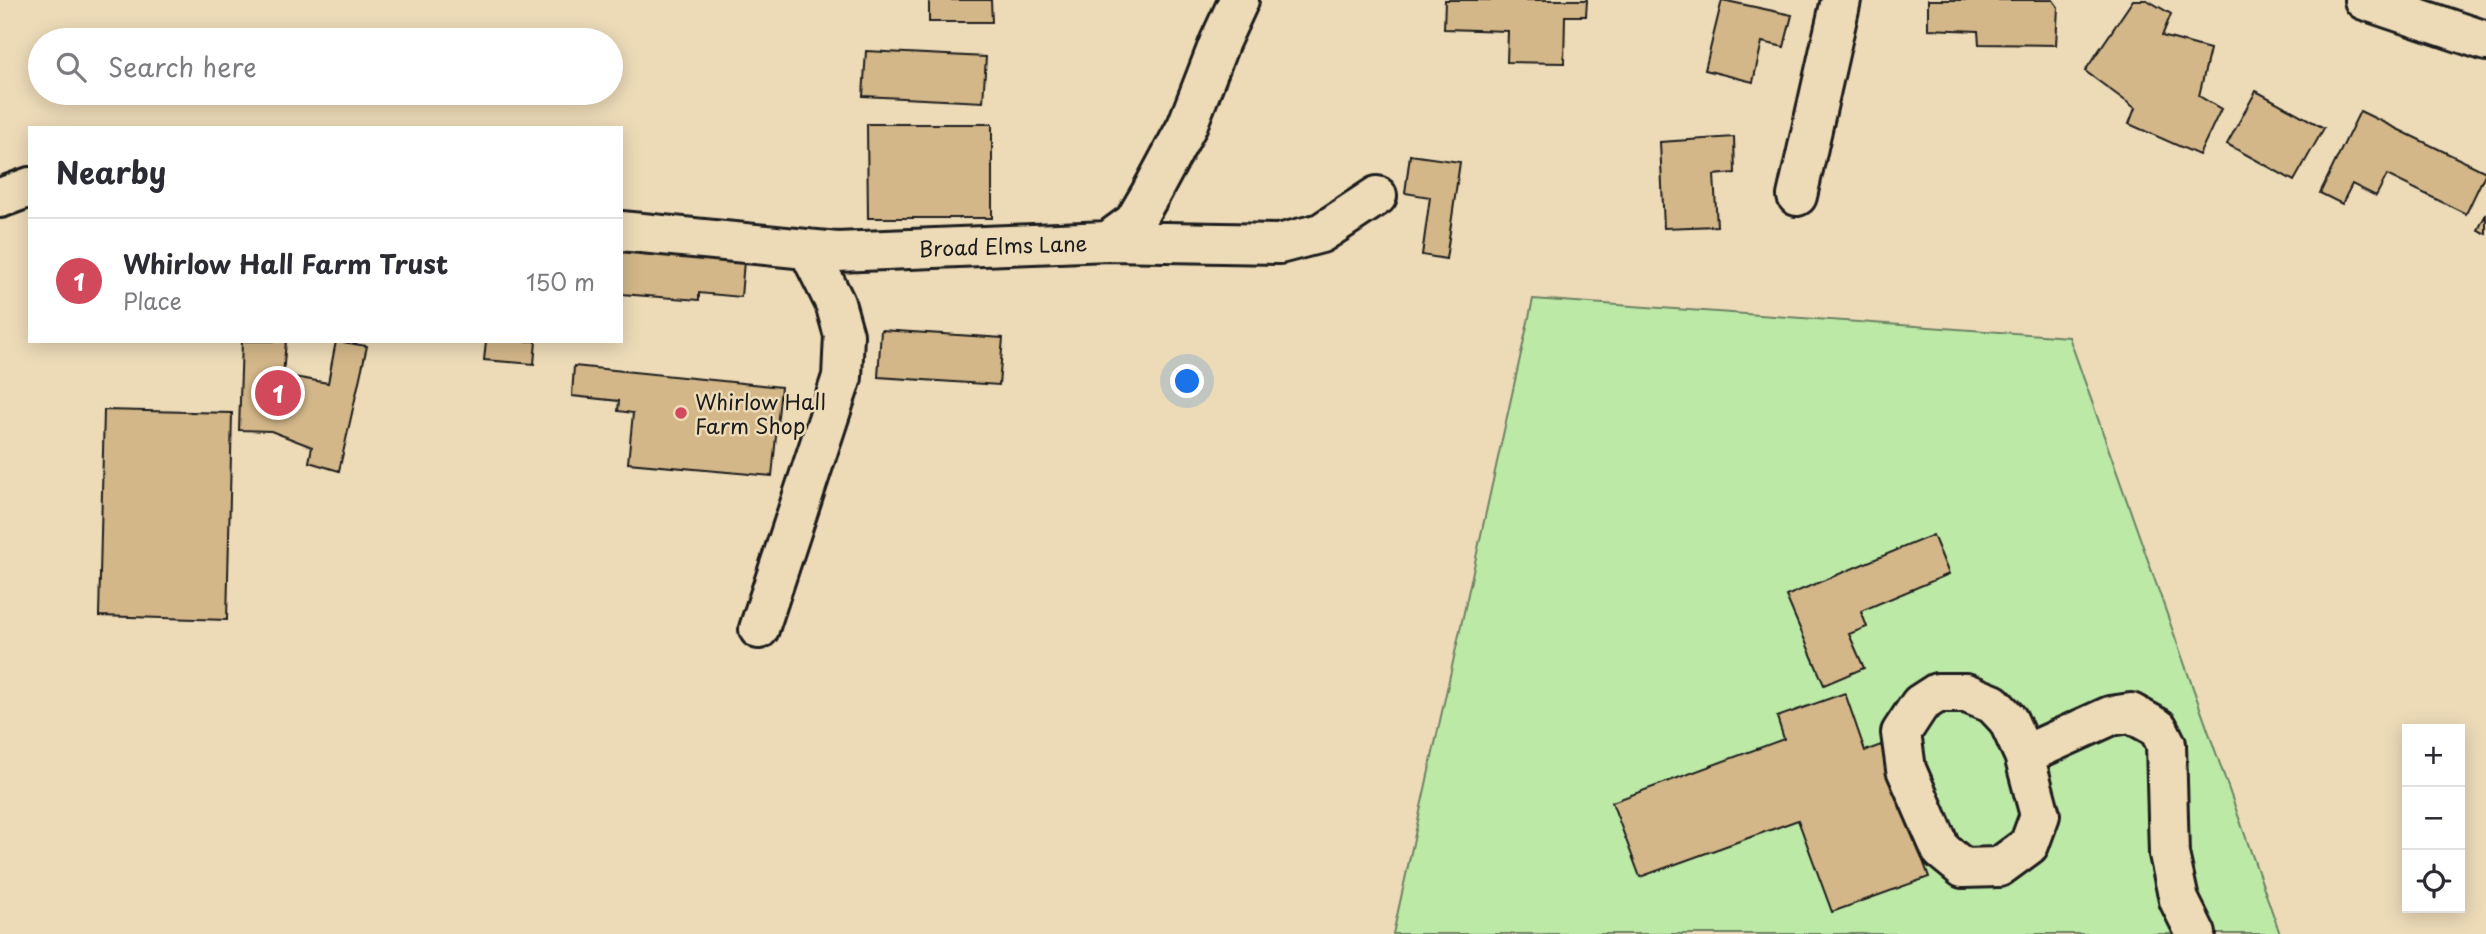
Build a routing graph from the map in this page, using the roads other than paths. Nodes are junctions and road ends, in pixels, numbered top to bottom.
1 (1238, 0) edge
2 (1840, 0) edge
3 (2364, 0) edge
4 (2486, 41) edge
5 (28, 188) edge
6 (1377, 196) dead end
7 (1797, 196) dead end
8 (0, 198) edge
9 (623, 231) edge
10 (1108, 241) junction
11 (808, 249) junction
12 (759, 629) dead end
13 (2024, 755) junction
14 (2196, 934) edge

1 - 10 street, Broad Elms Lane
2 - 7 street
3 - 4 street
5 - 8 street
6 - 10 street
9 - 11 street, Broad Elms Lane
10 - 11 street, Broad Elms Lane
11 - 12 street
13 - 13 street
13 - 14 street

